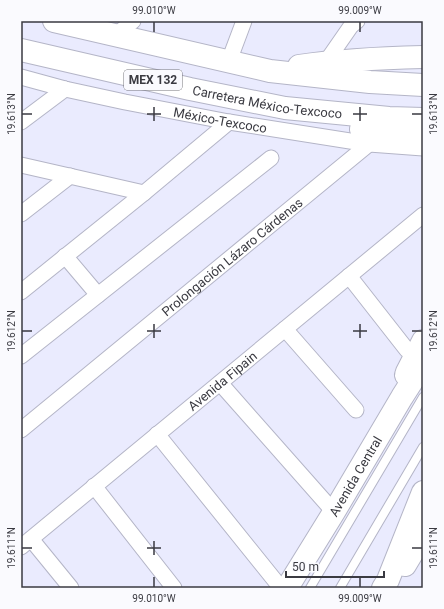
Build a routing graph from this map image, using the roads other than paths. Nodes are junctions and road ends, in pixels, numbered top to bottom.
1 (54, 21) edge
2 (133, 21) edge
3 (244, 21) edge
4 (357, 21) edge
5 (116, 35) junction
6 (21, 50) edge
7 (423, 57) edge
8 (229, 61) junction
9 (326, 62) junction
10 (270, 71) junction
11 (21, 77) edge
12 (423, 85) edge
13 (65, 89) junction
14 (285, 108) junction
15 (423, 119) edge
16 (21, 122) edge
17 (229, 122) junction
18 (423, 138) edge
19 (370, 144) junction
20 (423, 148) edge
21 (271, 158) dead end
22 (21, 165) edge
23 (70, 176) junction
24 (144, 193) junction
25 (21, 214) edge
26 (423, 215) edge
27 (64, 256) junction
28 (349, 276) junction
29 (21, 292) edge
30 (98, 295) junction
31 (285, 329) junction
32 (418, 352) edge
33 (21, 356) edge
34 (220, 383) junction
35 (412, 397) edge
36 (356, 410) dead end
37 (21, 430) edge
38 (157, 434) junction
39 (423, 447) edge
40 (94, 486) junction
41 (423, 492) edge
42 (334, 512) junction
43 (423, 535) edge
44 (26, 543) edge
45 (385, 584) edge
46 (71, 588) edge
47 (174, 588) edge
48 (281, 588) edge
49 (287, 588) edge
50 (310, 588) edge
51 (340, 588) edge

1 - 5 highway, MEX 132
2 - 5 street
3 - 8 street
4 - 9 street
5 - 8 highway, MEX 132
6 - 14 highway, Carretera México-Texcoco / MEX 132
7 - 9 highway
8 - 10 highway, MEX 132
9 - 10 highway
10 - 12 highway, MEX 132
11 - 13 street, México-Texcoco
13 - 16 street
13 - 17 street, México-Texcoco
14 - 15 highway, Carretera México-Texcoco / MEX 132
14 - 18 highway
17 - 19 street, México-Texcoco
17 - 24 street
19 - 20 street, México-Texcoco
19 - 37 street, Prolongación Lázaro Cárdenas
21 - 30 street
22 - 23 street
23 - 24 street
23 - 25 street
24 - 27 street
26 - 28 street, Avenida Fipain
27 - 29 street
27 - 30 street
28 - 31 street, Avenida Fipain
28 - 32 street
30 - 33 street
31 - 34 street, Avenida Fipain
31 - 36 street
32 - 35 highway, Avenida Central
34 - 38 street, Avenida Fipain
34 - 42 street
35 - 42 highway, Avenida Central
35 - 50 lane
38 - 40 street, Avenida Fipain
38 - 48 street
39 - 51 lane
40 - 44 street, Avenida Fipain
40 - 47 street
41 - 45 highway
42 - 49 highway, Avenida Central
43 - 45 highway
44 - 46 street

